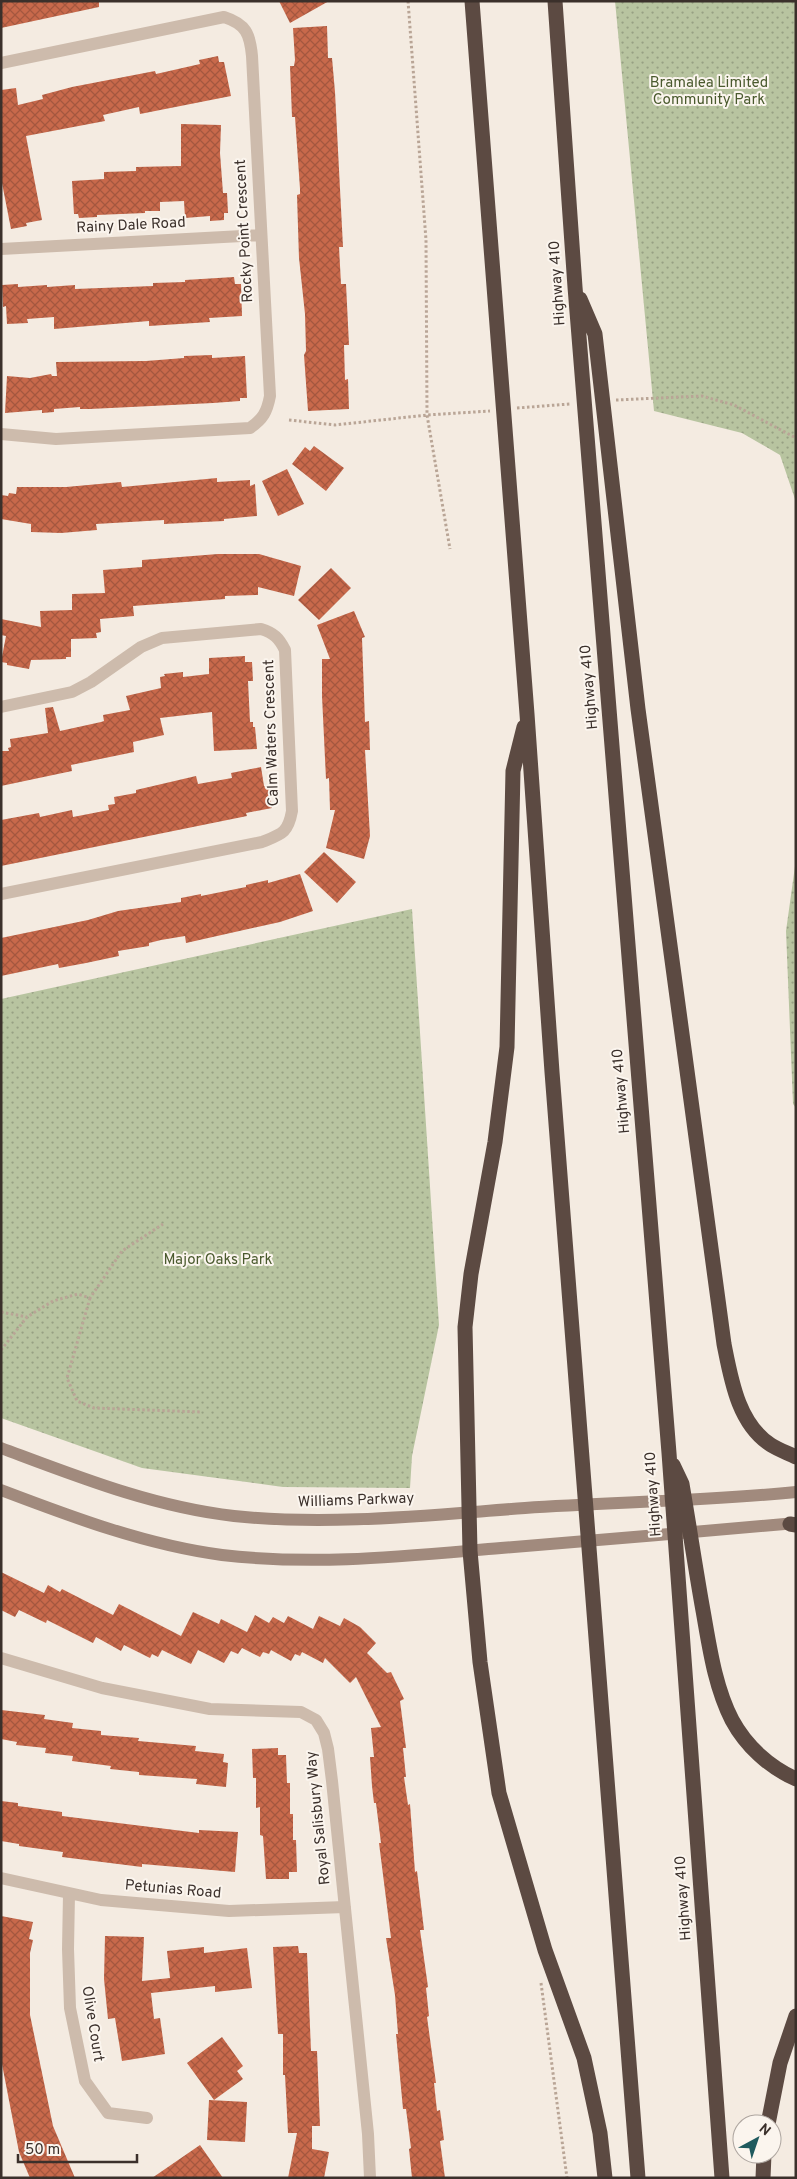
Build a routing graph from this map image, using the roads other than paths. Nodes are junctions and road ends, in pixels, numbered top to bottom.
1 (472, 1) edge
2 (555, 1) edge
3 (1, 63) edge
4 (262, 235) junction
5 (1, 249) edge
6 (575, 287) junction
7 (1, 434) edge
8 (1, 707) edge
9 (527, 714) junction
10 (1, 894) edge
11 (1, 1448) edge
12 (669, 1453) junction
13 (796, 1457) edge
14 (1, 1490) edge
15 (796, 1492) edge
16 (468, 1512) junction
17 (794, 1524) edge
18 (470, 1551) junction
19 (1, 1658) edge
20 (796, 1778) edge
21 (1, 1878) edge
22 (69, 1894) junction
23 (345, 1908) junction
24 (796, 2016) edge
25 (770, 2114) edge
26 (147, 2118) dead end
27 (764, 2164) edge
28 (370, 2178) edge
29 (605, 2178) edge
30 (638, 2178) edge
31 (722, 2178) edge
32 (763, 2178) edge

1 - 9 highway
2 - 6 highway, Highway 410
3 - 4 street, Rocky Point Crescent
4 - 5 street, Rainy Dale Road
4 - 7 street, Rocky Point Crescent
6 - 12 highway, Highway 410
6 - 13 highway
8 - 10 street, Calm Waters Crescent
9 - 16 highway
9 - 30 highway
11 - 16 main road, Williams Parkway
12 - 20 highway
12 - 31 highway, Highway 410
14 - 18 main road
15 - 16 main road, Williams Parkway
16 - 18 highway
17 - 18 main road
18 - 29 highway
19 - 23 street, Royal Salisbury Way
21 - 22 street, Petunias Road
22 - 23 street, Petunias Road
22 - 26 street, Olive Court
23 - 28 street, Royal Salisbury Way
24 - 25 highway
27 - 32 highway

